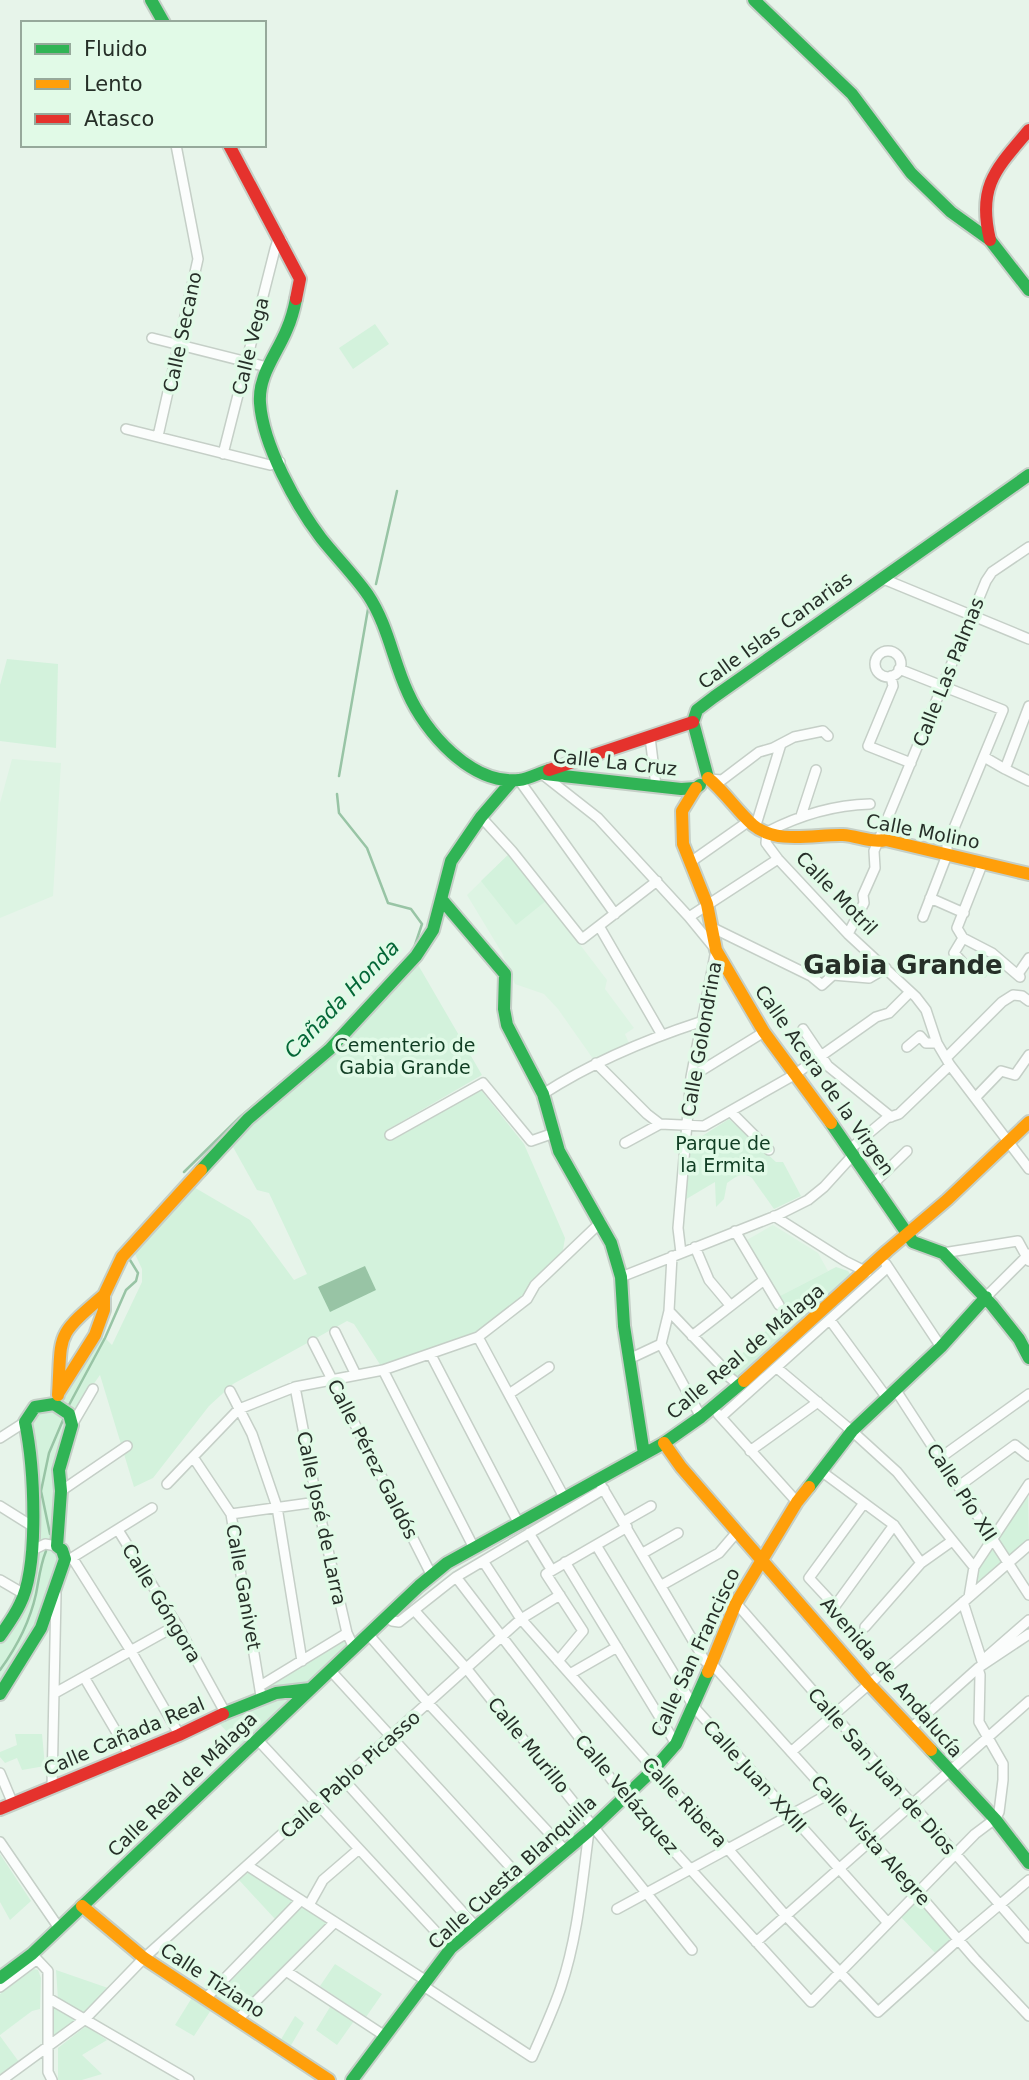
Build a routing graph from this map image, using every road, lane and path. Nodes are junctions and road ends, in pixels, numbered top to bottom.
1 (151, 0) edge
2 (754, 0) edge
3 (163, 21) edge
4 (1029, 130) edge
5 (176, 147) edge
6 (230, 147) edge
7 (990, 240) junction
8 (282, 242) junction
9 (1029, 290) edge
10 (152, 338) dead end
11 (179, 345) junction
12 (247, 362) junction
13 (267, 367) junction
14 (125, 429) dead end
15 (158, 436) junction
16 (223, 454) junction
17 (280, 462) junction
18 (1029, 475) edge
19 (1029, 547) edge
20 (881, 578) junction
21 (971, 616) junction
22 (1029, 639) edge
23 (900, 669) junction
24 (891, 676) junction
25 (944, 685) junction
26 (1029, 706) edge
27 (693, 722) junction
28 (828, 736) dead end
29 (650, 737) junction
30 (781, 744) junction
31 (984, 757) junction
32 (911, 763) junction
33 (1005, 769) junction
34 (816, 770) dead end
35 (541, 774) junction
36 (708, 778) junction
37 (516, 780) junction
38 (1029, 781) edge
39 (656, 786) junction
40 (696, 788) junction
41 (870, 804) dead end
42 (801, 816) junction
43 (481, 817) junction
44 (757, 827) junction
45 (879, 842) junction
46 (947, 855) junction
47 (778, 859) junction
48 (692, 861) junction
49 (983, 862) junction
50 (1029, 874) edge
51 (657, 881) junction
52 (930, 898) junction
53 (442, 900) junction
54 (707, 904) junction
55 (614, 914) junction
56 (964, 914) junction
57 (690, 917) junction
58 (923, 917) dead end
59 (599, 926) junction
60 (713, 928) junction
61 (848, 934) junction
62 (963, 938) junction
63 (716, 950) junction
64 (1029, 958) edge
65 (963, 963) dead end
66 (886, 968) junction
67 (910, 992) junction
68 (1029, 1001) edge
69 (700, 1022) junction
70 (803, 1029) dead end
71 (764, 1032) junction
72 (662, 1035) junction
73 (937, 1043) junction
74 (907, 1047) dead end
75 (1029, 1055) edge
76 (820, 1056) junction
77 (949, 1061) junction
78 (596, 1063) junction
79 (794, 1075) junction
80 (691, 1077) junction
81 (543, 1094) junction
82 (975, 1098) junction
83 (732, 1112) junction
84 (891, 1117) junction
85 (1029, 1122) edge
86 (660, 1124) junction
87 (686, 1126) junction
88 (554, 1133) junction
89 (390, 1135) dead end
90 (1009, 1142) junction
91 (625, 1143) dead end
92 (769, 1150) dead end
93 (907, 1151) dead end
94 (852, 1152) junction
95 (1029, 1169) edge
96 (873, 1184) junction
97 (774, 1216) junction
98 (601, 1222) junction
99 (735, 1231) junction
100 (907, 1234) junction
101 (695, 1247) junction
102 (943, 1252) junction
103 (676, 1254) junction
104 (1028, 1257) edge
105 (885, 1262) junction
106 (867, 1272) junction
107 (621, 1277) junction
108 (764, 1280) junction
109 (104, 1295) junction
110 (985, 1297) junction
111 (730, 1305) junction
112 (779, 1305) dead end
113 (669, 1311) junction
114 (830, 1320) junction
115 (335, 1332) dead end
116 (692, 1336) junction
117 (478, 1337) junction
118 (313, 1342) dead end
119 (661, 1344) junction
120 (940, 1347) junction
121 (431, 1355) junction
122 (1029, 1358) edge
123 (629, 1359) junction
124 (550, 1367) dead end
125 (777, 1368) junction
126 (383, 1370) junction
127 (356, 1375) junction
128 (333, 1380) junction
129 (739, 1385) junction
130 (295, 1387) junction
131 (93, 1389) dead end
132 (230, 1391) dead end
133 (891, 1393) junction
134 (509, 1394) junction
135 (1029, 1394) edge
136 (57, 1398) junction
137 (818, 1402) junction
138 (239, 1409) junction
139 (717, 1412) junction
140 (701, 1417) junction
141 (25, 1422) junction
142 (72, 1424) junction
143 (852, 1431) junction
144 (0, 1438) edge
145 (664, 1443) junction
146 (127, 1446) dead end
147 (750, 1451) junction
148 (644, 1454) junction
149 (1029, 1456) edge
150 (193, 1457) junction
151 (940, 1458) junction
152 (821, 1471) junction
153 (167, 1484) dead end
154 (601, 1485) junction
155 (959, 1486) junction
156 (1029, 1487) edge
157 (61, 1491) junction
158 (565, 1499) junction
159 (317, 1502) junction
160 (797, 1502) junction
161 (864, 1503) junction
162 (0, 1506) edge
163 (651, 1506) dead end
164 (277, 1507) junction
165 (152, 1508) dead end
166 (231, 1514) junction
167 (519, 1524) junction
168 (625, 1525) junction
169 (894, 1525) junction
170 (32, 1526) junction
171 (118, 1530) junction
172 (737, 1532) junction
173 (529, 1533) junction
174 (678, 1533) dead end
175 (993, 1539) junction
176 (952, 1541) junction
177 (596, 1545) junction
178 (1029, 1545) edge
179 (57, 1546) junction
180 (474, 1548) junction
181 (31, 1550) junction
182 (643, 1553) junction
183 (762, 1558) junction
184 (69, 1559) junction
185 (483, 1560) junction
186 (565, 1562) junction
187 (921, 1563) junction
188 (1008, 1563) junction
189 (974, 1567) junction
190 (551, 1569) junction
191 (432, 1576) junction
192 (456, 1577) junction
193 (0, 1580) edge
194 (662, 1585) junction
195 (56, 1586) junction
196 (24, 1594) junction
197 (560, 1595) junction
198 (1029, 1595) edge
199 (966, 1600) junction
200 (736, 1603) junction
201 (414, 1609) junction
202 (388, 1615) junction
203 (521, 1619) junction
204 (1029, 1620) edge
205 (177, 1625) junction
206 (865, 1627) dead end
207 (347, 1633) junction
208 (368, 1634) junction
209 (1029, 1634) edge
210 (0, 1636) edge
211 (502, 1637) junction
212 (617, 1647) junction
213 (354, 1648) junction
214 (131, 1651) junction
215 (302, 1661) junction
216 (558, 1661) junction
217 (712, 1664) junction
218 (981, 1664) junction
219 (467, 1668) junction
220 (330, 1670) junction
221 (570, 1674) junction
222 (84, 1677) junction
223 (869, 1684) junction
224 (310, 1689) junction
225 (261, 1691) junction
226 (55, 1693) junction
227 (0, 1694) edge
228 (1029, 1700) edge
229 (428, 1703) junction
230 (694, 1707) junction
231 (226, 1714) junction
232 (833, 1716) junction
233 (911, 1728) junction
234 (179, 1734) junction
235 (391, 1736) junction
236 (987, 1737) junction
237 (257, 1739) junction
238 (676, 1744) junction
239 (791, 1752) junction
240 (130, 1755) junction
241 (654, 1769) junction
242 (949, 1771) junction
243 (0, 1773) edge
244 (343, 1779) junction
245 (52, 1788) junction
246 (829, 1794) junction
247 (625, 1797) junction
248 (317, 1803) junction
249 (13, 1804) junction
250 (910, 1804) junction
251 (0, 1809) edge
252 (790, 1815) junction
253 (995, 1819) junction
254 (591, 1828) junction
255 (870, 1839) junction
256 (0, 1842) edge
257 (359, 1849) junction
258 (728, 1849) junction
259 (565, 1850) junction
260 (955, 1855) junction
261 (1029, 1863) edge
262 (248, 1866) junction
263 (838, 1868) junction
264 (691, 1869) junction
265 (1029, 1880) edge
266 (526, 1884) junction
267 (918, 1892) junction
268 (647, 1893) junction
269 (305, 1902) junction
270 (1000, 1905) junction
271 (82, 1906) junction
272 (617, 1909) dead end
273 (785, 1915) junction
274 (335, 1922) junction
275 (888, 1923) junction
276 (476, 1927) junction
277 (59, 1928) junction
278 (1029, 1938) edge
279 (959, 1939) junction
280 (756, 1942) junction
281 (451, 1948) junction
282 (692, 1950) dead end
283 (34, 1957) junction
284 (144, 1958) junction
285 (286, 1971) junction
286 (839, 1973) junction
287 (0, 1978) edge
288 (424, 1983) junction
289 (0, 1987) edge
290 (48, 1998) junction
291 (206, 1998) junction
292 (1029, 2016) edge
293 (239, 2018) junction
294 (84, 2020) junction
295 (385, 2036) junction
296 (48, 2047) junction
297 (49, 2077) edge
298 (2, 2080) edge
299 (186, 2080) edge
300 (329, 2080) edge
301 (352, 2080) edge

1 - 3 street
2 - 7 street
4 - 7 street
5 - 11 street, Calle Secano
6 - 8 street
7 - 9 street
8 - 12 street, Calle Vega
8 - 13 street
10 - 11 street
11 - 12 street
11 - 15 street, Calle Secano
12 - 13 street
12 - 16 street, Calle Vega
13 - 17 street
14 - 15 street
15 - 16 street
16 - 17 street
17 - 37 street
18 - 20 street, Calle Islas Canarias
19 - 21 street, Calle Las Palmas
20 - 21 street
20 - 27 street, Calle Islas Canarias
21 - 22 street
21 - 25 street, Calle Las Palmas
23 - 24 street
23 - 24 street
23 - 25 street
24 - 32 street
25 - 31 street
25 - 32 street, Calle Las Palmas
26 - 33 street
27 - 29 street
27 - 36 street, Calle La Cruz
28 - 30 street
29 - 35 street
29 - 39 street
30 - 36 street
30 - 44 street
31 - 33 street
31 - 46 street
32 - 45 street, Calle Las Palmas
33 - 38 street
34 - 42 street
35 - 37 street
35 - 39 street, Calle La Cruz
35 - 51 street
36 - 40 street, Calle La Cruz
36 - 44 street, Calle Motril
37 - 43 street
37 - 55 street
39 - 40 street, Calle La Cruz
40 - 48 street, Calle Acera de la Virgen
41 - 42 street
42 - 44 street
43 - 53 street
43 - 59 street
44 - 45 street, Calle Molino
44 - 47 street, Calle Motril
44 - 48 street
45 - 46 street, Calle Molino
45 - 61 street, Calle Las Palmas
46 - 49 street, Calle Molino
46 - 52 street
47 - 54 street
47 - 61 street, Calle Motril
48 - 54 street, Calle Acera de la Virgen
49 - 50 street, Calle Molino
49 - 56 street
51 - 55 street
51 - 57 street
52 - 56 street
52 - 58 street
53 - 81 street
53 - 109 street
54 - 57 street
54 - 60 street, Calle Acera de la Virgen
55 - 59 street
56 - 62 street
57 - 63 street
59 - 72 street
60 - 63 street, Calle Acera de la Virgen
60 - 66 street
61 - 66 street, Calle Motril
62 - 64 street
62 - 65 street
63 - 69 street, Calle Golondrina
63 - 71 street, Calle Acera de la Virgen
66 - 67 street, Calle Motril
67 - 73 street, Calle Motril
67 - 76 street
68 - 77 street
69 - 72 street
69 - 80 street, Calle Golondrina
70 - 76 street
71 - 79 street, Calle Acera de la Virgen
71 - 80 street
72 - 78 street
73 - 74 street
73 - 77 street, Calle Motril
75 - 82 street
76 - 79 street
76 - 84 street
77 - 82 street, Calle Motril
77 - 84 street
78 - 81 street
78 - 86 street
79 - 83 street
79 - 94 street, Calle Acera de la Virgen
80 - 87 street, Calle Golondrina
81 - 88 street
82 - 90 street, Calle Motril
83 - 87 street
83 - 92 street
84 - 94 street
85 - 90 street, Calle Real de Málaga
86 - 87 street
86 - 91 street
87 - 103 street, Calle Golondrina
88 - 89 street
88 - 98 street
90 - 95 street, Calle Motril
90 - 100 street, Calle Real de Málaga
93 - 96 street
94 - 96 street, Calle Acera de la Virgen
94 - 97 street
96 - 100 street, Calle Acera de la Virgen
97 - 99 street
97 - 106 street
98 - 107 street
98 - 117 street
99 - 101 street
99 - 108 street
100 - 102 street
100 - 105 street, Calle Real de Málaga
101 - 103 street
101 - 111 street
102 - 104 street
102 - 110 street
103 - 107 street
103 - 113 street, Calle Golondrina
104 - 110 street
105 - 106 street, Calle Real de Málaga
105 - 114 street, Calle Real de Málaga
105 - 120 street
106 - 129 street, Calle Real de Málaga
107 - 123 street
108 - 111 street
108 - 112 street
109 - 136 street
109 - 136 street
110 - 120 street, Calle San Francisco
110 - 122 street
111 - 116 street
113 - 116 street
113 - 119 street, Calle Golondrina
114 - 125 street, Calle Real de Málaga
114 - 133 street, Calle Pío XII
115 - 127 street
116 - 129 street
117 - 121 street
117 - 134 street
118 - 128 street, Calle Pérez Galdós
119 - 123 street
119 - 140 street
120 - 133 street, Calle San Francisco
121 - 126 street
121 - 167 street
123 - 148 street
124 - 134 street
125 - 137 street
125 - 139 street, Calle Real de Málaga
126 - 127 street
126 - 180 street
127 - 128 street
128 - 130 street
128 - 191 street, Calle Pérez Galdós
129 - 139 street, Calle Real de Málaga
130 - 138 street
130 - 159 street, Calle José de Larra
131 - 142 street
132 - 138 street
133 - 143 street, Calle San Francisco
133 - 151 street, Calle Pío XII
134 - 158 street
135 - 151 street
136 - 141 street
136 - 142 street
137 - 143 street
137 - 147 street
138 - 150 street
138 - 164 street
139 - 140 street, Calle Real de Málaga
139 - 147 street
140 - 145 street, Calle Real de Málaga
141 - 144 street
141 - 170 street
142 - 157 street
143 - 152 street, Calle San Francisco
143 - 176 street
145 - 148 street, Calle Real de Málaga
145 - 172 street, Avenida de Andalucía
146 - 157 street
147 - 160 street
148 - 154 street, Calle Real de Málaga
149 - 155 street
150 - 153 street
150 - 166 street, Calle Ganivet
151 - 155 street, Calle Pío XII
152 - 160 street, Calle San Francisco
152 - 161 street
154 - 158 street, Calle Real de Málaga
154 - 168 street, Calle Vista Alegre
154 - 173 street, Calle Real de Málaga
155 - 175 street, Calle Pío XII
156 - 175 street
157 - 179 street
158 - 167 street, Calle Real de Málaga
159 - 164 street
159 - 207 street, Calle José de Larra
160 - 183 street, Calle San Francisco
161 - 169 street
161 - 169 street
162 - 170 street
163 - 168 street
164 - 166 street
164 - 215 street
165 - 171 street
166 - 225 street, Calle Ganivet
167 - 180 street, Calle Real de Málaga
168 - 177 street
168 - 182 street, Calle Vista Alegre
169 - 187 street
170 - 181 street
171 - 184 street
171 - 205 street, Calle Góngora
172 - 183 street, Avenida de Andalucía
172 - 194 street
173 - 185 street, Calle Real de Málaga
173 - 190 street
174 - 182 street
175 - 188 street, Calle Pío XII
175 - 189 street
176 - 187 street
176 - 189 street
177 - 186 street
177 - 230 street, Calle Juan XXIII
178 - 188 street
179 - 181 street
179 - 184 street
180 - 191 street, Calle Real de Málaga
181 - 196 street
182 - 194 street, Calle Vista Alegre
183 - 200 street, Calle San Francisco
183 - 223 street, Avenida de Andalucía
184 - 195 street
184 - 214 street
185 - 192 street, Calle Real de Málaga
185 - 203 street, Calle Ribera
186 - 190 street
186 - 212 street
187 - 206 street
188 - 198 street, Calle Pío XII
188 - 199 street
189 - 199 street
190 - 197 street
191 - 202 street, Calle Real de Málaga
192 - 201 street, Calle Real de Málaga
192 - 211 street, Calle Velázquez
193 - 196 street
194 - 217 street, Calle Vista Alegre
195 - 226 street
195 - 227 street
196 - 210 street
197 - 203 street, Calle Pablo Picasso
197 - 216 street
199 - 218 street
199 - 223 street
200 - 217 street, Calle San Francisco
200 - 232 street, Calle San Juan de Dios
201 - 202 street, Calle Real de Málaga
201 - 219 street, Calle Murillo
202 - 208 street, Calle Real de Málaga
203 - 211 street, Calle Pablo Picasso
203 - 216 street, Calle Ribera
204 - 218 street
205 - 214 street
205 - 231 street, Calle Góngora
207 - 213 street, Calle José de Larra
207 - 215 street, Calle Cañada Real
208 - 213 street, Calle Real de Málaga
208 - 229 street
209 - 218 street
211 - 219 street, Calle Pablo Picasso
211 - 247 street, Calle Velázquez
212 - 221 street
212 - 238 street
213 - 220 street, Calle Real de Málaga
214 - 222 street
214 - 234 street
215 - 225 street, Calle Cañada Real
216 - 221 street, Calle Ribera
217 - 230 street, Calle San Francisco
217 - 239 street, Calle Vista Alegre
218 - 233 street
218 - 236 street
219 - 229 street, Calle Pablo Picasso
219 - 254 street, Calle Murillo
220 - 224 street, Calle Real de Málaga
220 - 235 street
221 - 241 street, Calle Ribera
222 - 226 street
222 - 240 street
223 - 232 street
223 - 233 street, Avenida de Andalucía
224 - 225 street, Calle Cañada Real
224 - 237 street, Calle Real de Málaga
225 - 231 street, Calle Cañada Real
226 - 245 street
228 - 236 street
229 - 235 street, Calle Pablo Picasso
229 - 259 street
230 - 238 street, Calle San Francisco
230 - 252 street, Calle Juan XXIII
231 - 234 street, Calle Cañada Real
232 - 239 street
232 - 250 street, Calle San Juan de Dios
233 - 242 street, Avenida de Andalucía
234 - 240 street, Calle Cañada Real
235 - 244 street, Calle Pablo Picasso
235 - 266 street
236 - 242 street
236 - 253 street
237 - 248 street
237 - 271 street, Calle Real de Málaga
238 - 241 street, Calle San Francisco
239 - 246 street, Calle Vista Alegre
240 - 245 street, Calle Cañada Real
241 - 247 street, Calle San Francisco
241 - 258 street, Calle Ribera
242 - 250 street
242 - 253 street, Avenida de Andalucía
243 - 249 street
244 - 248 street, Calle Pablo Picasso
244 - 276 street
245 - 249 street, Calle Cañada Real
246 - 252 street
246 - 255 street, Calle Vista Alegre
247 - 254 street, Calle Cuesta Blanquilla
247 - 264 street, Calle Velázquez
248 - 257 street
248 - 262 street, Calle Pablo Picasso
249 - 251 street, Calle Cañada Real
250 - 255 street
250 - 260 street, Calle San Juan de Dios
252 - 258 street
252 - 263 street, Calle Juan XXIII
253 - 260 street
253 - 261 street, Avenida de Andalucía
254 - 259 street, Calle Cuesta Blanquilla
254 - 268 street, Calle Murillo
254 - 288 street
255 - 263 street
255 - 267 street, Calle Vista Alegre
256 - 277 street
257 - 269 street
257 - 281 street
258 - 264 street
258 - 273 street, Calle Ribera
259 - 266 street, Calle Cuesta Blanquilla
260 - 267 street
260 - 270 street, Calle San Juan de Dios
262 - 269 street
262 - 284 street, Calle Pablo Picasso
263 - 273 street
263 - 275 street, Calle Juan XXIII
264 - 268 street
264 - 280 street, Calle Velázquez
265 - 270 street
266 - 276 street, Calle Cuesta Blanquilla
267 - 275 street
267 - 279 street, Calle Vista Alegre
268 - 272 street
268 - 282 street, Calle Murillo
269 - 274 street
269 - 291 street
270 - 278 street, Calle San Juan de Dios
270 - 279 street
271 - 277 street, Calle Real de Málaga
271 - 284 street, Calle Tiziano
273 - 280 street
273 - 286 street, Calle Ribera
274 - 285 street
274 - 288 street
275 - 286 street
276 - 281 street, Calle Cuesta Blanquilla
277 - 283 street, Calle Real de Málaga
279 - 286 street, Calle Ribera
279 - 292 street, Calle Vista Alegre
280 - 286 street, Calle Velázquez
281 - 288 street, Calle Cuesta Blanquilla
283 - 287 street, Calle Real de Málaga
283 - 289 street, Calle Real de Málaga
283 - 290 street
284 - 291 street, Calle Tiziano
284 - 294 street, Calle Pablo Picasso
285 - 293 street
285 - 295 street
288 - 295 street, Calle Cuesta Blanquilla
290 - 294 street
290 - 296 street
291 - 293 street, Calle Tiziano
293 - 300 street, Calle Tiziano
294 - 296 street, Calle Pablo Picasso
294 - 299 street
295 - 301 street, Calle Cuesta Blanquilla
296 - 297 street
296 - 298 street, Calle Pablo Picasso

